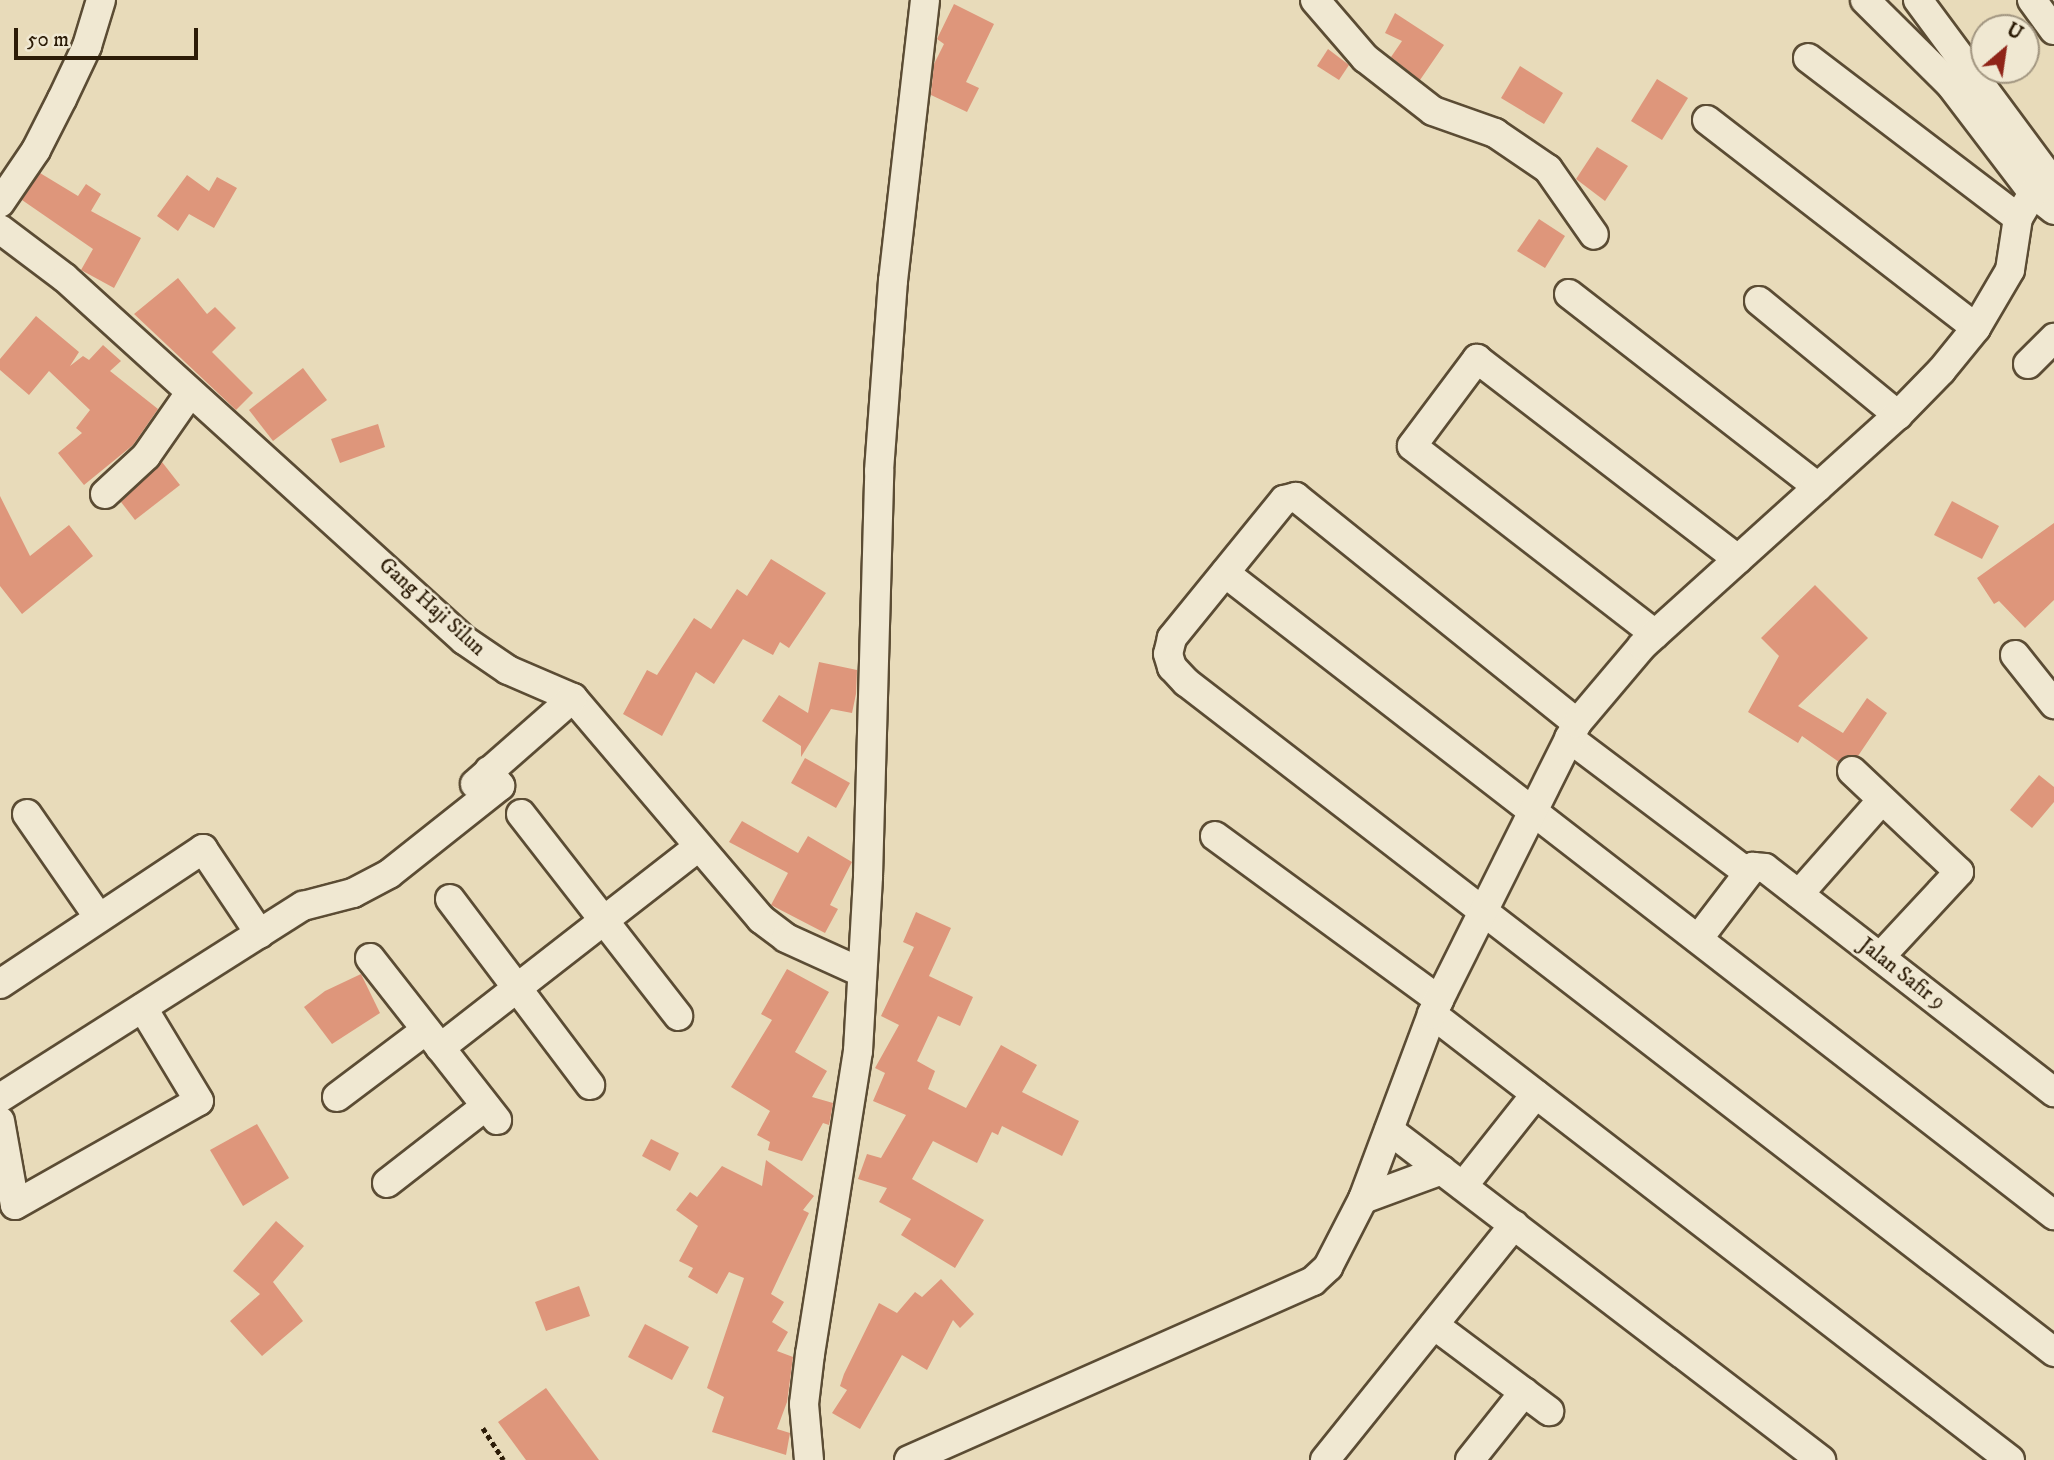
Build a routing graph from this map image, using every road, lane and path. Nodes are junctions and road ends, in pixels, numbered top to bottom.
1 (101, 0) edge
2 (925, 0) edge
3 (1315, 0) edge
4 (1865, 0) edge
5 (1918, 0) edge
6 (2032, 0) edge
7 (2054, 30) edge
8 (1808, 58) dead end
9 (1707, 120) dead end
10 (2048, 190) edge
11 (0, 203) edge
12 (2018, 218) junction
13 (0, 229) edge
14 (1594, 235) dead end
15 (1569, 294) dead end
16 (1759, 302) dead end
17 (1976, 328) junction
18 (2054, 338) edge
19 (2028, 364) dead end
20 (190, 393) junction
21 (1898, 415) junction
22 (1818, 487) junction
23 (104, 494) dead end
24 (1738, 559) junction
25 (1225, 573) junction
26 (1655, 634) junction
27 (2015, 655) dead end
28 (573, 698) junction
29 (2054, 704) edge
30 (1573, 730) junction
31 (1852, 771) dead end
32 (1882, 800) junction
33 (1533, 812) junction
34 (27, 814) dead end
35 (521, 814) dead end
36 (1215, 836) dead end
37 (698, 847) junction
38 (1748, 873) junction
39 (1799, 894) junction
40 (450, 899) dead end
41 (1483, 912) junction
42 (99, 918) junction
43 (603, 921) junction
44 (260, 934) junction
45 (1698, 939) junction
46 (1880, 957) junction
47 (370, 958) dead end
48 (861, 972) junction
49 (3, 974) edge
50 (518, 988) junction
51 (1435, 1007) junction
52 (143, 1008) junction
53 (678, 1016) dead end
54 (433, 1039) junction
55 (590, 1085) dead end
56 (2054, 1092) edge
57 (1536, 1094) junction
58 (337, 1097) dead end
59 (0, 1098) edge
60 (0, 1121) edge
61 (1388, 1130) junction
62 (1453, 1178) junction
63 (387, 1183) dead end
64 (1363, 1199) junction
65 (2054, 1215) edge
66 (1514, 1225) junction
67 (1434, 1325) junction
68 (2054, 1352) edge
69 (1524, 1392) junction
70 (1549, 1411) dead end
71 (483, 1428) dead end
72 (504, 1460) edge
73 (809, 1460) edge
74 (909, 1460) edge
75 (1325, 1460) edge
76 (1470, 1460) edge
77 (1821, 1460) edge
78 (2010, 1460) edge

1 - 11 street
2 - 48 street
3 - 14 street
4 - 10 street
5 - 10 street
6 - 7 street
8 - 12 street
9 - 17 street
10 - 12 street
12 - 17 street
13 - 20 street, Gang Haji Silun
15 - 22 street
16 - 21 street
17 - 21 street
18 - 19 street
20 - 23 street
20 - 28 street, Gang Haji Silun
21 - 22 street
22 - 24 street
24 - 26 street
24 - 26 street
25 - 30 street
25 - 33 street
25 - 41 street
26 - 30 street
27 - 29 street
28 - 37 street, Gang Haji Silun
28 - 44 street
30 - 33 street
30 - 38 street
31 - 32 street
32 - 39 street
32 - 46 street
33 - 41 street
33 - 45 street
34 - 42 street
35 - 43 street
36 - 51 street
37 - 43 street
37 - 48 street, Gang Haji Silun
38 - 39 street, Jalan Safir 9
38 - 45 street
39 - 46 street, Jalan Safir 9
40 - 50 street
41 - 51 street
41 - 68 street
42 - 44 street
42 - 49 street
43 - 50 street
43 - 53 street
44 - 52 street
45 - 65 street
46 - 56 street, Jalan Safir 9
47 - 54 street
48 - 73 street
50 - 54 street
50 - 55 street
51 - 57 street
51 - 61 street
52 - 59 street
52 - 60 street
54 - 58 street
54 - 63 street
57 - 62 street
57 - 78 street
61 - 62 street
61 - 64 street
62 - 64 street
62 - 66 street
64 - 74 street
66 - 67 street
66 - 77 street
67 - 69 street
67 - 75 street
69 - 70 street
69 - 76 street
71 - 72 path

